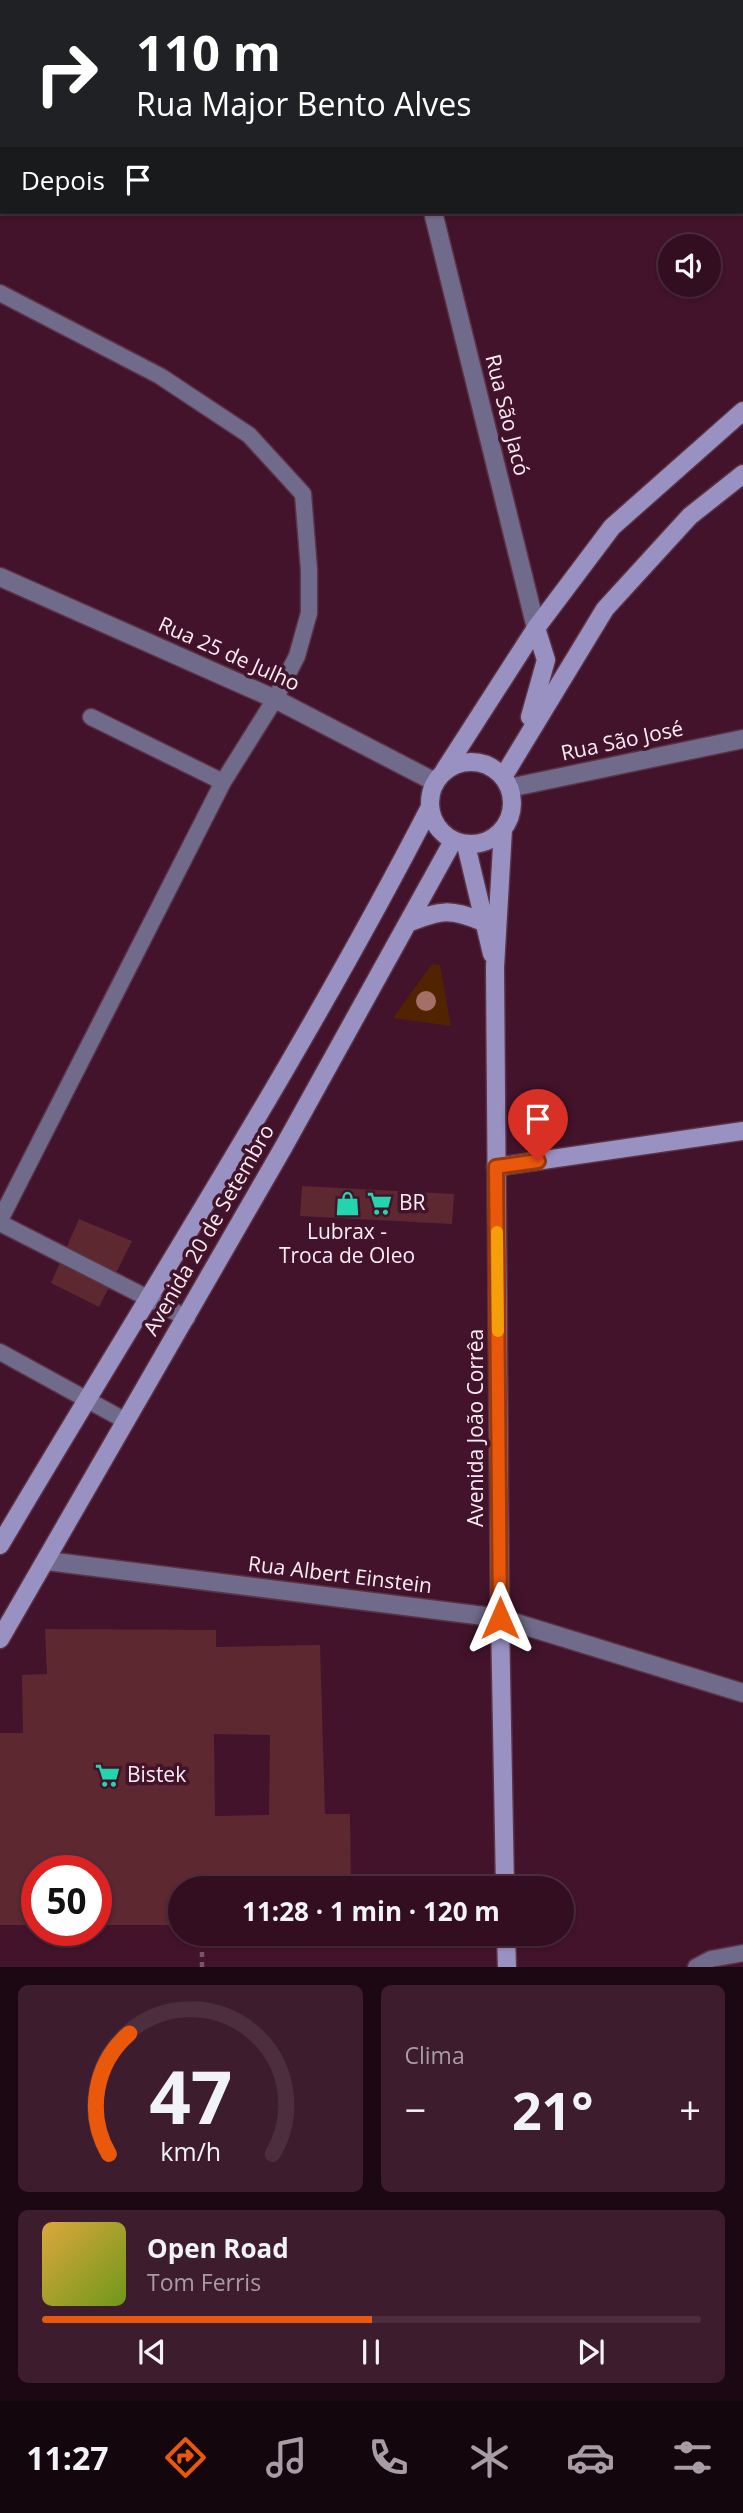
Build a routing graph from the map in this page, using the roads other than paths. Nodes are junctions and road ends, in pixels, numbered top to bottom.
1 (433, 214) edge
2 (0, 293) edge
3 (743, 411) edge
4 (743, 474) edge
5 (0, 577) edge
6 (536, 628) junction
7 (275, 699) junction
8 (91, 717) dead end
9 (743, 739) edge
10 (522, 744) junction
11 (440, 776) junction
12 (223, 782) junction
13 (506, 782) junction
14 (429, 809) junction
15 (503, 830) junction
16 (460, 843) junction
17 (483, 922) junction
18 (408, 923) junction
19 (495, 967) junction
20 (743, 1131) edge
21 (496, 1167) junction
22 (0, 1222) edge
23 (150, 1299) junction
24 (187, 1318) junction
25 (0, 1352) edge
26 (86, 1399) junction
27 (124, 1420) junction
28 (0, 1545) edge
29 (47, 1561) junction
30 (500, 1618) junction
31 (0, 1639) edge
32 (743, 1693) edge
33 (505, 1876) edge
34 (506, 1946) edge
35 (743, 1953) edge
36 (507, 1967) edge
37 (696, 1967) edge

1 - 6 street, Rua São Jacó
2 - 7 lane
3 - 6 main road
4 - 10 main road
5 - 7 street, Rua 25 de Julho
6 - 10 main road
6 - 11 main road
7 - 11 street, Rua 25 de Julho
7 - 12 lane
8 - 12 lane
9 - 13 street, Rua São José
10 - 13 main road
11 - 13 main road
11 - 14 main road
12 - 22 lane
13 - 15 main road
14 - 16 main road
14 - 23 main road, Avenida 20 de Setembro
15 - 16 main road
15 - 19 main road, Avenida João Corrêa
16 - 17 main road, Avenida João Corrêa
16 - 18 main road, Avenida 20 de Setembro
17 - 18 main road
17 - 19 main road, Avenida João Corrêa
18 - 24 main road, Avenida 20 de Setembro
19 - 21 main road, Avenida João Corrêa
20 - 21 main road
21 - 30 main road, Avenida João Corrêa
22 - 23 lane
23 - 24 lane
23 - 26 main road, Avenida 20 de Setembro
24 - 27 main road, Avenida 20 de Setembro
25 - 26 lane
26 - 27 lane
26 - 28 main road, Avenida 20 de Setembro
27 - 29 main road, Avenida 20 de Setembro
29 - 30 street, Rua Albert Einstein
29 - 31 main road, Avenida 20 de Setembro
30 - 32 street, Rua Albert Einstein
30 - 33 main road, Avenida João Corrêa
34 - 36 main road
35 - 37 lane

